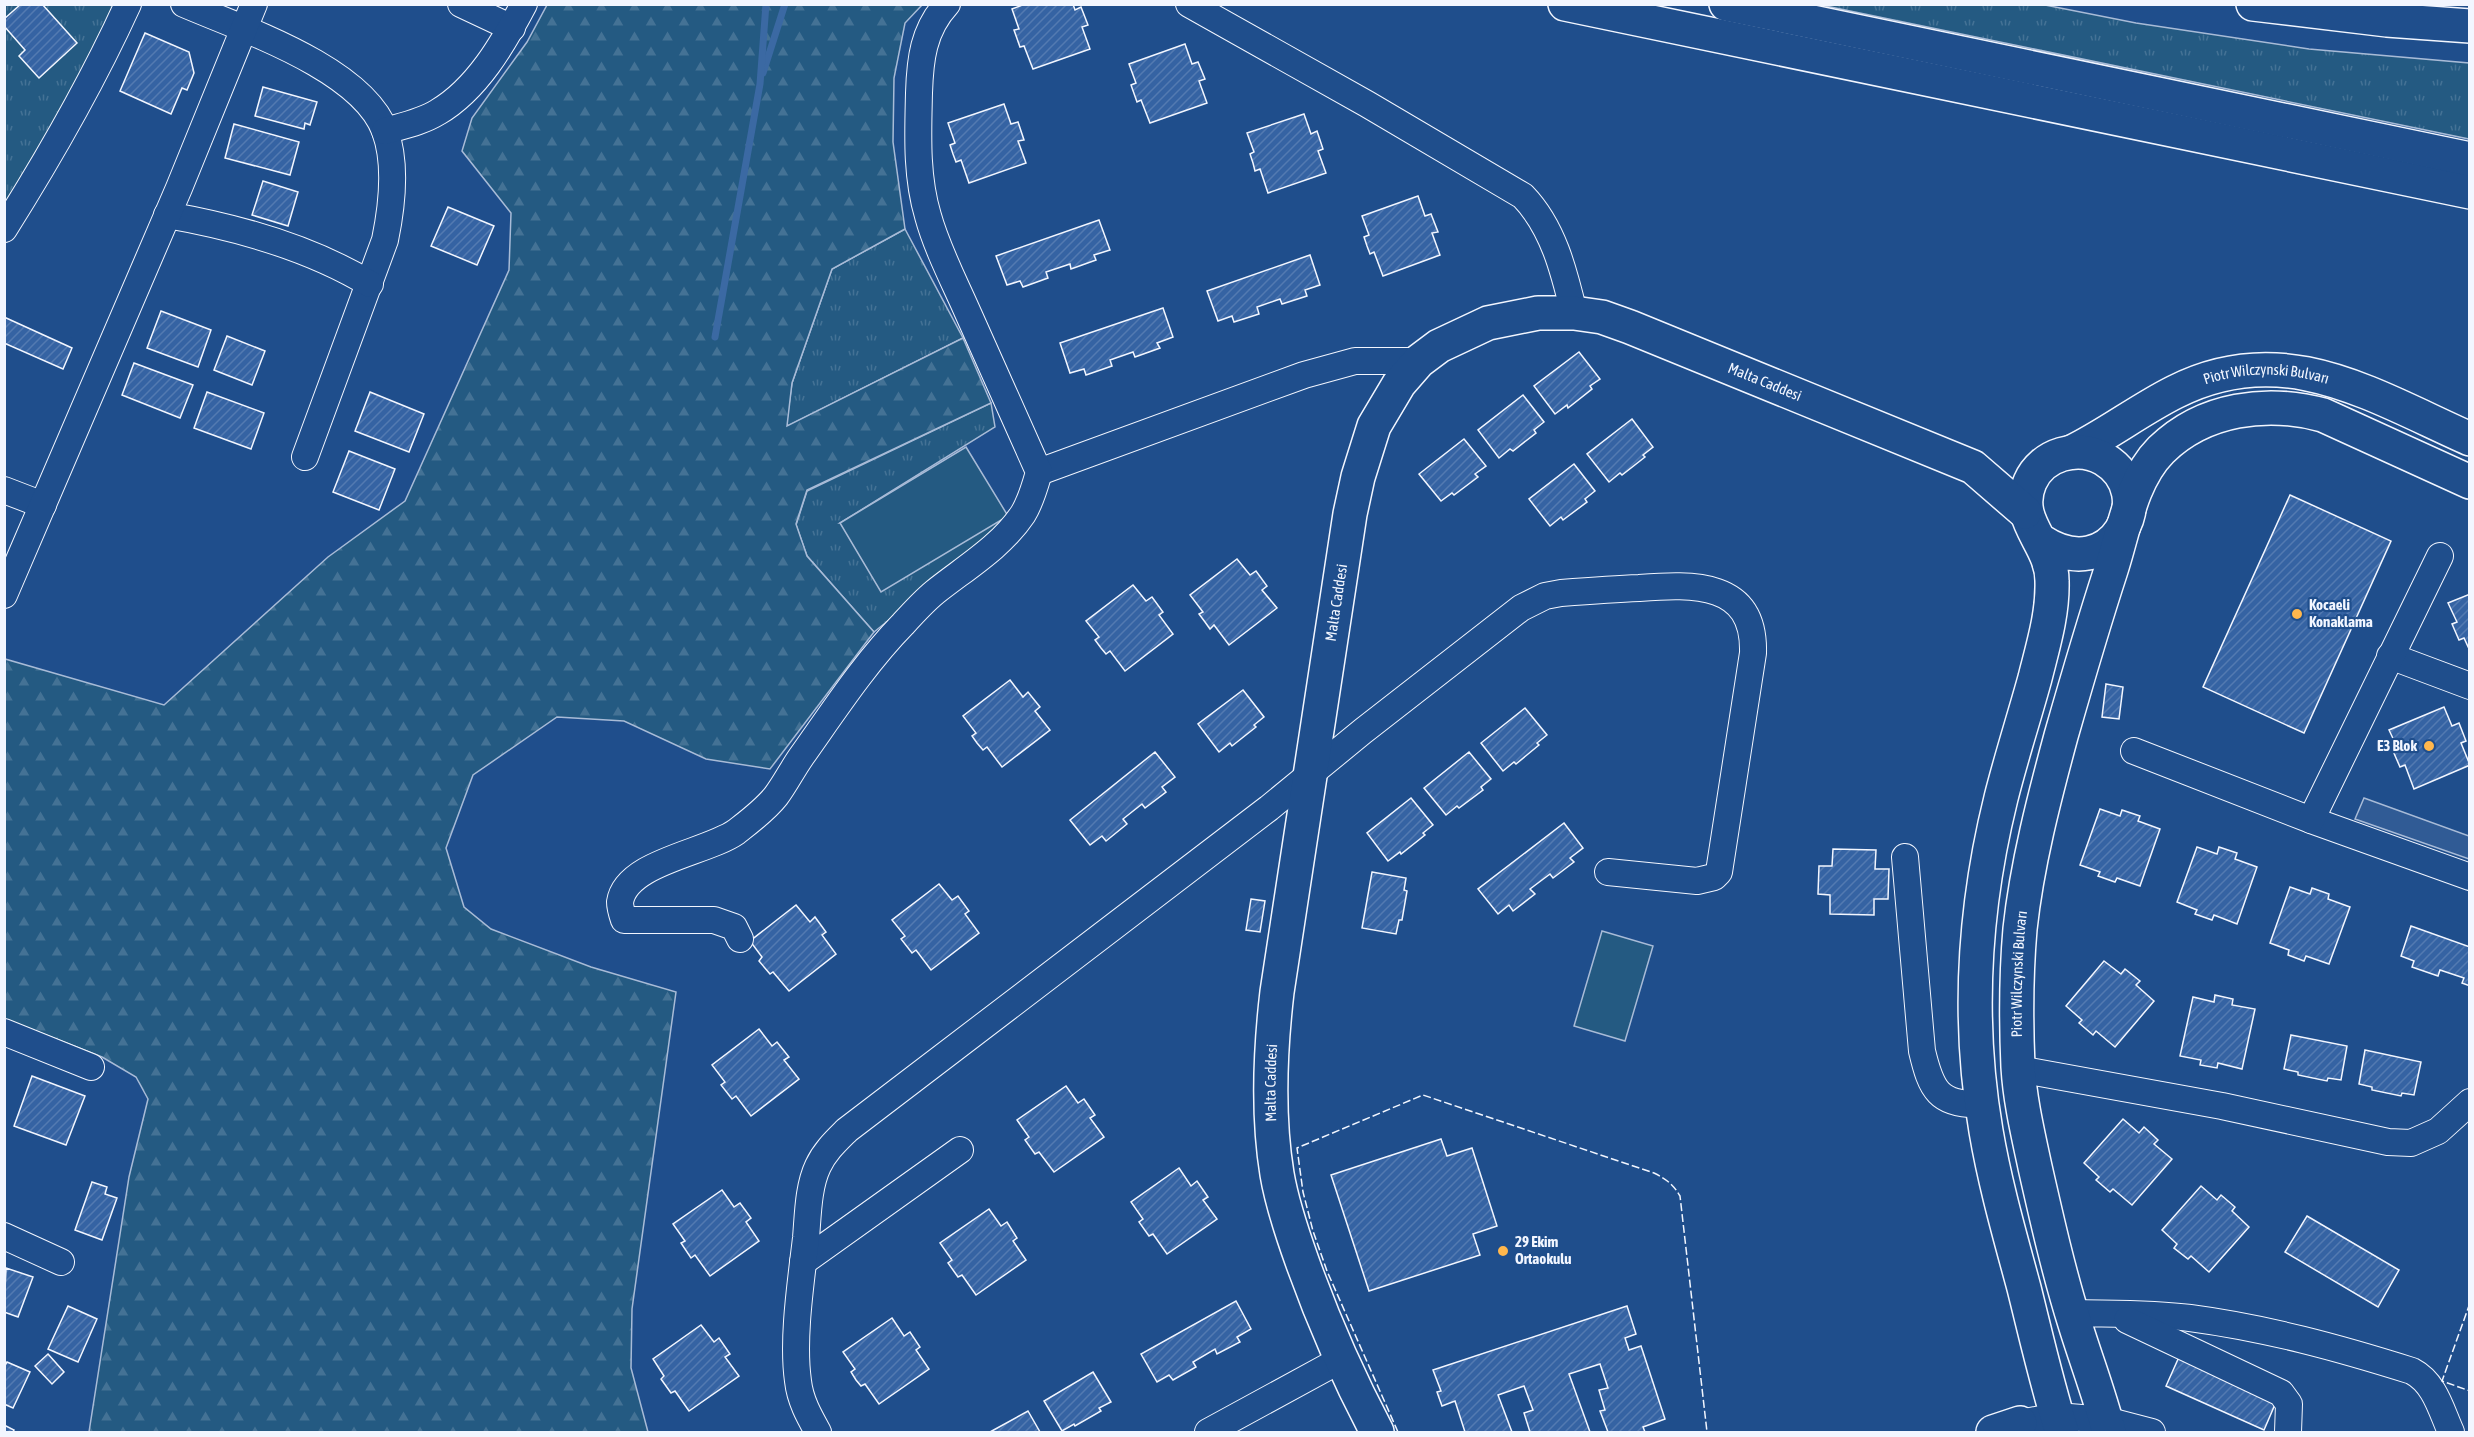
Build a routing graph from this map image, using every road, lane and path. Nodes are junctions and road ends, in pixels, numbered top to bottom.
1 (128, 4) edge
2 (184, 4) edge
3 (254, 4) edge
4 (461, 4) edge
5 (524, 4) edge
6 (947, 4) edge
7 (1189, 4) edge
8 (1565, 4) edge
9 (1726, 4) edge
10 (2253, 4) edge
11 (2469, 26) edge
12 (512, 28) junction
13 (243, 30) junction
14 (385, 131) junction
15 (2469, 159) edge
16 (2469, 192) edge
17 (167, 215) junction
18 (4, 229) edge
19 (370, 284) junction
20 (1574, 312) junction
21 (1419, 361) junction
22 (2469, 440) edge
23 (2072, 452) junction
24 (305, 457) dead end
25 (2041, 466) junction
26 (1973, 467) junction
27 (1039, 471) junction
28 (2469, 482) edge
29 (4, 490) edge
30 (43, 505) junction
31 (2025, 512) junction
32 (2127, 519) junction
33 (2041, 542) junction
34 (2440, 556) dead end
35 (11, 561) edge
36 (4, 595) edge
37 (2390, 657) junction
38 (2469, 686) edge
39 (2134, 751) dead end
40 (1310, 774) junction
41 (2312, 820) junction
42 (1905, 857) dead end
43 (1608, 872) dead end
44 (2469, 877) edge
45 (740, 939) dead end
46 (4, 1032) edge
47 (91, 1067) dead end
48 (2018, 1069) junction
49 (2469, 1102) edge
50 (1982, 1104) junction
51 (960, 1150) dead end
52 (4, 1236) edge
53 (61, 1262) dead end
54 (803, 1262) junction
55 (2072, 1313) junction
56 (2116, 1314) junction
57 (1342, 1359) junction
58 (2059, 1424) edge
59 (2108, 1426) edge
60 (2007, 1428) edge
61 (818, 1432) edge
62 (1208, 1432) edge
63 (1377, 1432) edge
64 (2152, 1432) edge
65 (2288, 1432) edge
66 (2451, 1432) edge

1 - 18 street
2 - 13 street
3 - 13 street
4 - 12 street
5 - 12 street
6 - 27 street
7 - 20 street
8 - 16 main road
9 - 15 main road
10 - 11 main road
12 - 14 street
13 - 14 street
13 - 17 street
14 - 19 street
17 - 19 street
17 - 30 street
19 - 24 street
20 - 21 main road, Malta Caddesi
20 - 26 main road, Malta Caddesi
21 - 27 street
21 - 40 main road, Malta Caddesi
22 - 23 main road, Piotr Wilczynski Bulvarı
23 - 25 main road, Piotr Wilczynski Bulvarı
23 - 32 main road, Piotr Wilczynski Bulvarı
25 - 26 main road, Malta Caddesi
25 - 31 main road
26 - 31 main road, Malta Caddesi
27 - 45 street
28 - 32 main road, Piotr Wilczynski Bulvarı
29 - 30 street
30 - 35 street
31 - 33 main road
32 - 33 main road, Piotr Wilczynski Bulvarı
32 - 48 main road, Piotr Wilczynski Bulvarı
33 - 50 main road
34 - 37 street
35 - 36 street
37 - 38 street
37 - 41 street
39 - 41 street
40 - 43 street
40 - 54 street
40 - 57 main road, Malta Caddesi
41 - 44 street
42 - 50 street
46 - 47 street
48 - 49 street
48 - 55 main road, Piotr Wilczynski Bulvarı
50 - 58 main road
51 - 54 street
52 - 53 street
54 - 61 street
55 - 56 street
55 - 59 main road, Piotr Wilczynski Bulvarı
56 - 65 street
56 - 66 street
57 - 62 street
57 - 63 main road, Malta Caddesi
58 - 59 street
58 - 60 street
59 - 64 street

